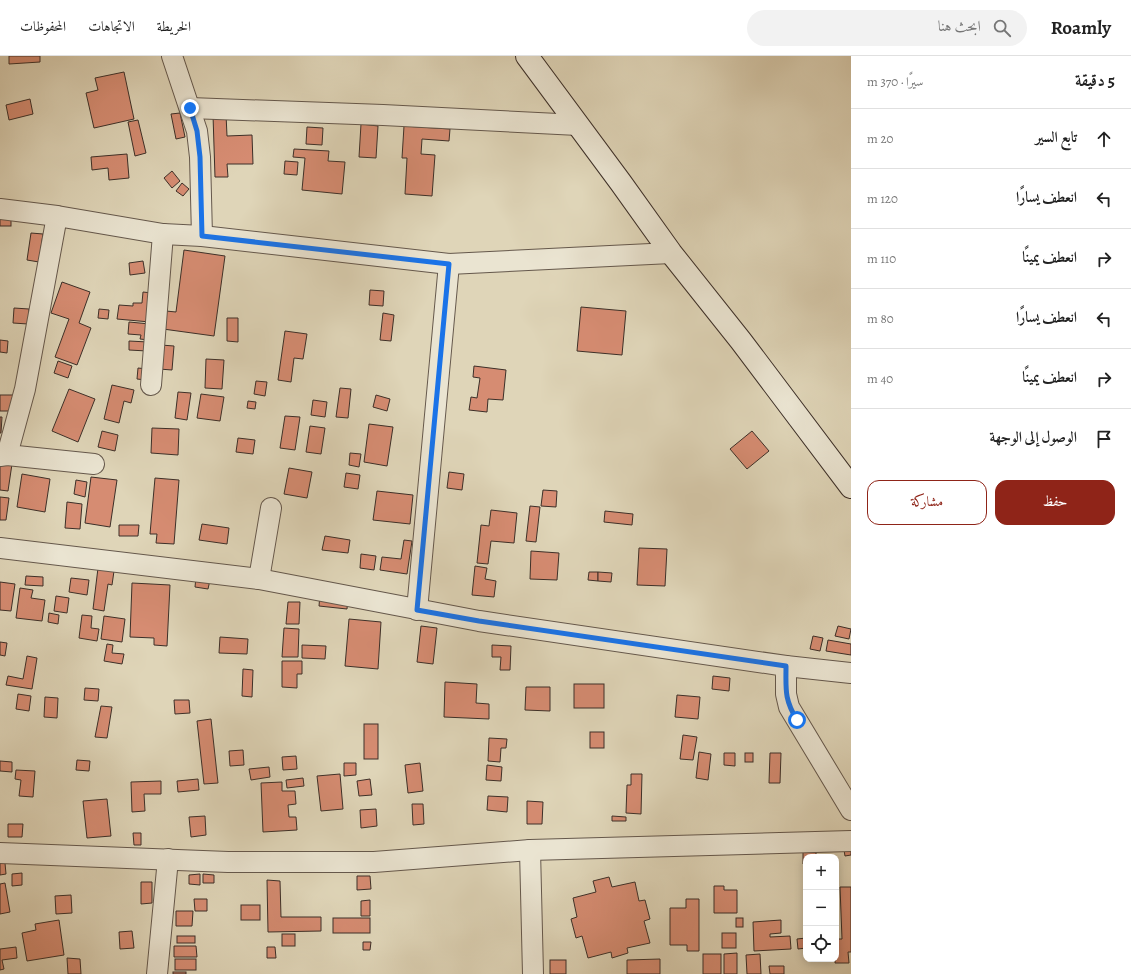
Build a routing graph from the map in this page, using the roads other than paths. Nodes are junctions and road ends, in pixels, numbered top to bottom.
1 (172, 56) edge
2 (527, 56) edge
3 (190, 108) junction
4 (578, 125) junction
5 (0, 209) edge
6 (57, 216) junction
7 (164, 234) junction
8 (202, 236) junction
9 (671, 254) junction
10 (449, 264) junction
11 (151, 385) dead end
12 (3, 455) edge
13 (94, 464) dead end
14 (851, 487) edge
15 (270, 508) dead end
16 (0, 548) edge
17 (259, 579) junction
18 (417, 610) junction
19 (786, 666) junction
20 (851, 673) edge
21 (851, 810) edge
22 (851, 841) edge
23 (530, 850) junction
24 (0, 853) edge
25 (168, 859) junction
26 (157, 974) edge
27 (533, 974) edge

1 - 3 street
2 - 4 street
3 - 4 street
3 - 8 street
4 - 9 street
5 - 6 street
6 - 7 street
6 - 12 street
7 - 8 street
7 - 11 street
8 - 10 street
9 - 10 street
9 - 14 street
10 - 18 street
12 - 13 street
15 - 17 street
16 - 17 street
17 - 18 street
18 - 19 street
19 - 20 street
19 - 21 street
22 - 23 street
23 - 25 street
23 - 27 street
24 - 25 street
25 - 26 street

